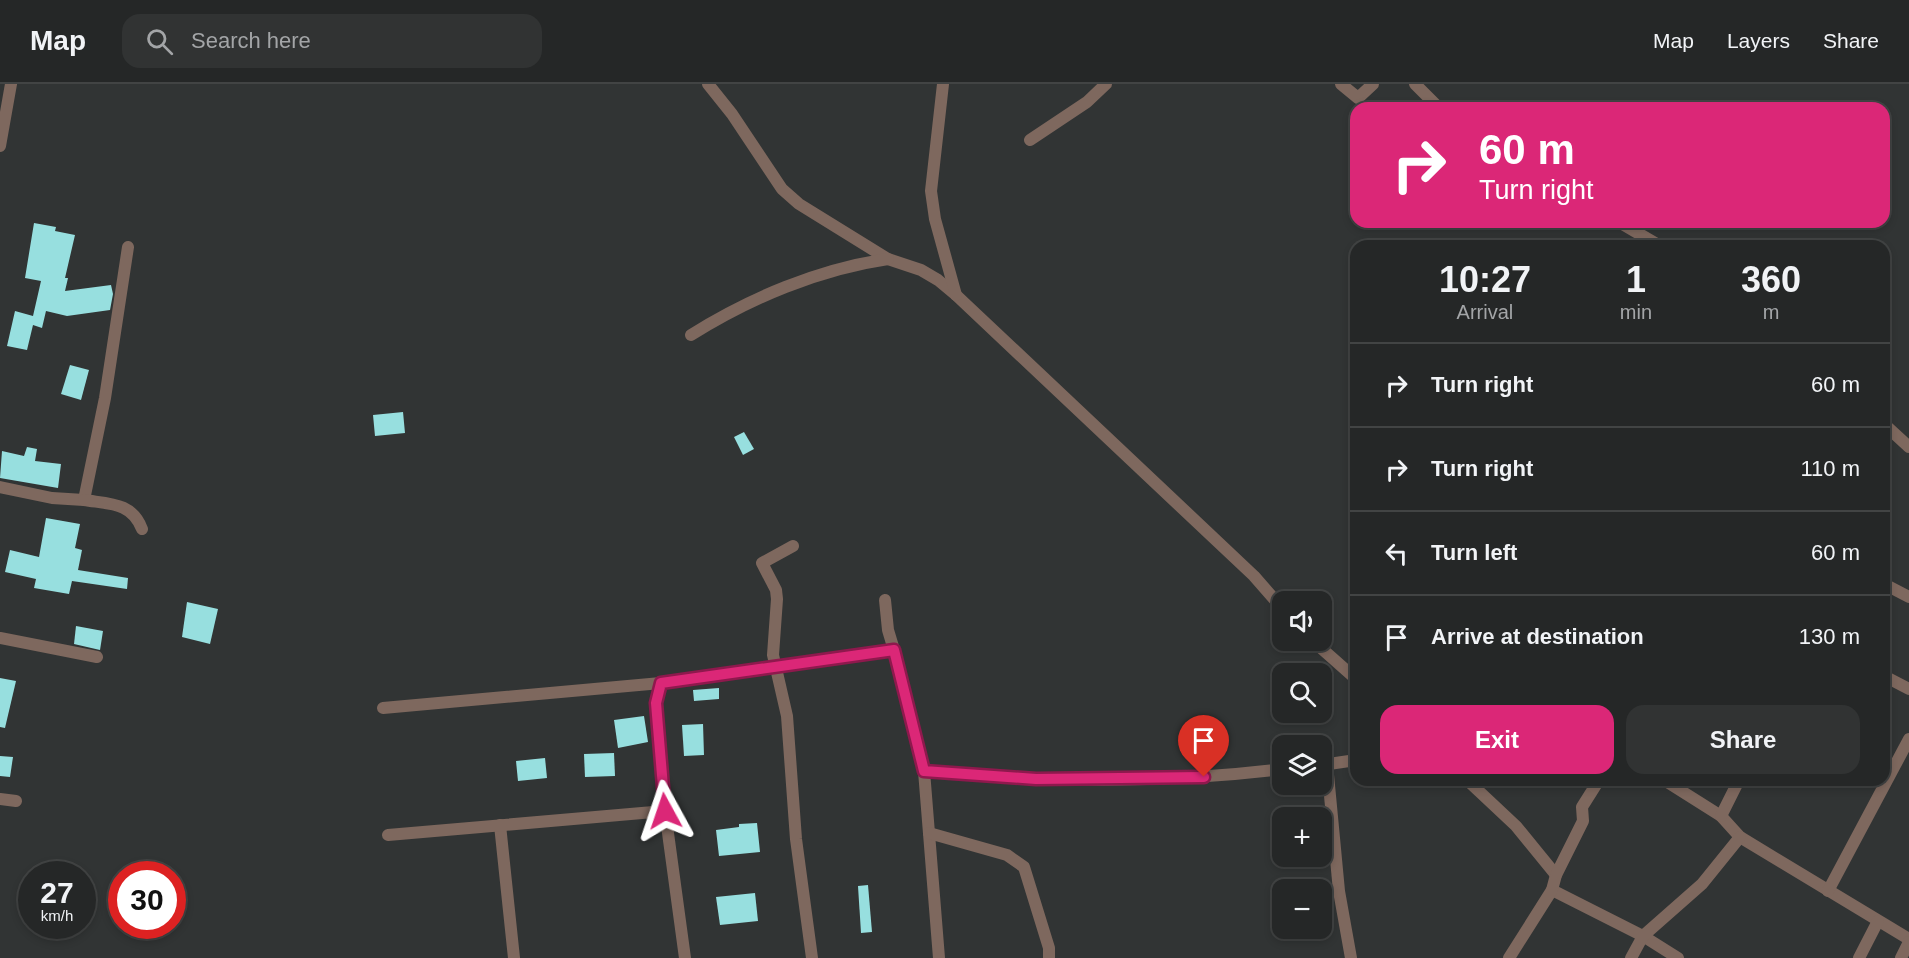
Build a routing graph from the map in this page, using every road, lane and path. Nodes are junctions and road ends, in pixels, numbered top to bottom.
1 (11, 84) edge
2 (708, 84) edge
3 (943, 84) edge
4 (1106, 84) edge
5 (1341, 84) edge
6 (1374, 84) edge
7 (1415, 84) edge
8 (1433, 102) edge
9 (2, 125) edge
10 (1030, 140) dead end
11 (0, 146) edge
12 (1629, 228) edge
13 (1650, 240) edge
14 (128, 247) dead end
15 (888, 259) junction
16 (956, 295) junction
17 (691, 335) dead end
18 (1890, 430) edge
19 (1909, 447) edge
20 (0, 487) edge
21 (84, 500) junction
22 (142, 529) dead end
23 (793, 546) dead end
24 (1890, 587) edge
25 (1272, 597) edge
26 (1909, 597) edge
27 (885, 600) dead end
28 (0, 638) edge
29 (894, 650) junction
30 (1324, 651) edge
31 (97, 657) dead end
32 (775, 668) junction
33 (1350, 674) edge
34 (1890, 679) edge
35 (661, 683) junction
36 (1909, 689) edge
37 (383, 708) dead end
38 (1908, 743) edge
39 (1350, 761) edge
40 (1332, 763) edge
41 (924, 771) junction
42 (1272, 771) edge
43 (1890, 776) edge
44 (1473, 786) edge
45 (1595, 786) edge
46 (1674, 786) edge
47 (1736, 786) edge
48 (1885, 786) edge
49 (1328, 795) edge
50 (0, 799) edge
51 (16, 801) dead end
52 (665, 811) junction
53 (1721, 816) junction
54 (500, 825) junction
55 (928, 833) junction
56 (388, 835) dead end
57 (1740, 837) junction
58 (1556, 875) junction
59 (1552, 890) junction
60 (1828, 891) junction
61 (1878, 921) junction
62 (1643, 936) junction
63 (1909, 940) edge
64 (514, 958) edge
65 (685, 958) edge
66 (812, 958) edge
67 (939, 958) edge
68 (1049, 958) edge
69 (1351, 958) edge
70 (1509, 958) edge
71 (1631, 958) edge
72 (1678, 958) edge
73 (1859, 958) edge
74 (1901, 958) edge

1 - 9 street
2 - 15 street
3 - 16 street
4 - 10 street
5 - 6 street
7 - 8 street
9 - 11 street
12 - 13 street
14 - 21 street
15 - 16 street
15 - 17 street
16 - 25 street
18 - 19 street
20 - 21 street
21 - 22 street
23 - 32 street
24 - 26 street
27 - 29 street
28 - 31 street
29 - 32 street
29 - 41 street
30 - 33 street
32 - 35 street
32 - 66 street
34 - 36 street
35 - 37 street
35 - 52 street
38 - 43 street
39 - 40 street
41 - 42 street
41 - 55 street
44 - 58 street
45 - 58 street
46 - 53 street
47 - 53 street
48 - 60 street
49 - 69 street
50 - 51 street
52 - 54 street
52 - 65 street
53 - 57 street
54 - 56 street
54 - 64 street
55 - 67 street
55 - 68 street
57 - 60 street
57 - 62 street
58 - 59 street
59 - 62 street
59 - 70 street
60 - 61 street
61 - 63 street
61 - 73 street
62 - 71 street
62 - 72 street
63 - 74 street

